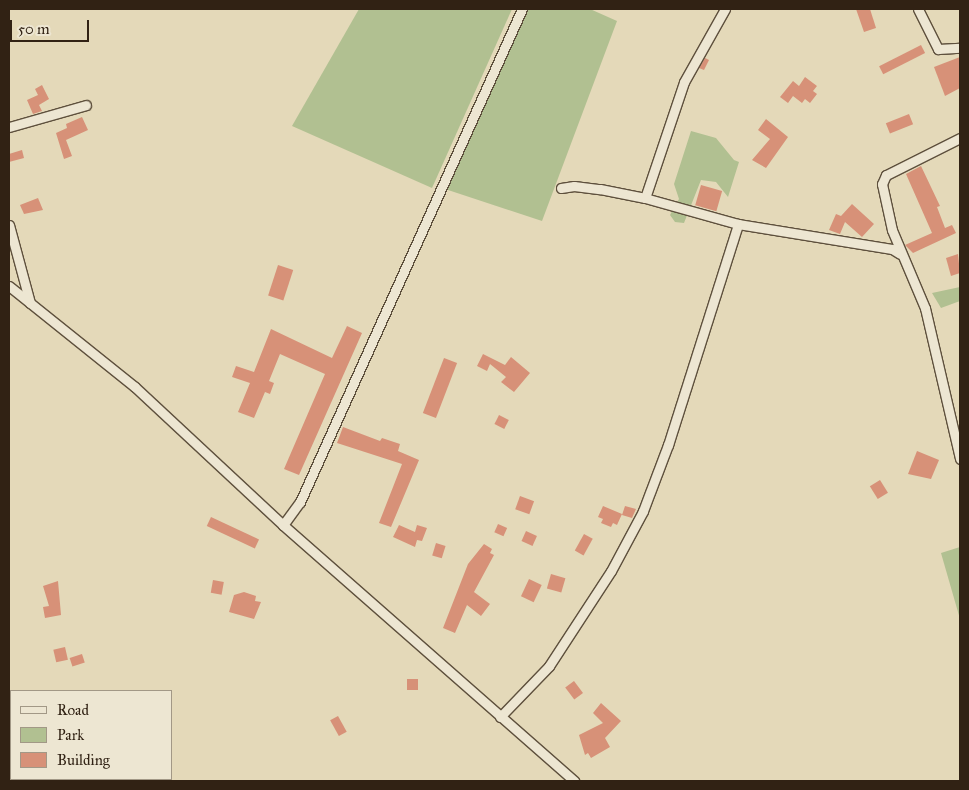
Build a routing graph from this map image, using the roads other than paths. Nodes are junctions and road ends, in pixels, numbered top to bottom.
1 (522, 9) edge
2 (725, 9) edge
3 (918, 9) edge
4 (960, 48) edge
5 (86, 105) dead end
6 (9, 127) edge
7 (960, 138) edge
8 (561, 188) dead end
9 (645, 198) junction
10 (738, 224) junction
11 (9, 225) edge
12 (900, 254) junction
13 (9, 286) edge
14 (30, 303) junction
15 (960, 459) edge
16 (284, 525) junction
17 (500, 717) junction
18 (574, 781) edge

1 - 16 street
2 - 9 street
3 - 4 street
5 - 6 street
7 - 12 street
8 - 9 street
9 - 10 street
10 - 12 street
10 - 17 street
11 - 14 street
12 - 15 street
13 - 14 street
14 - 16 street
16 - 17 street
17 - 18 street

